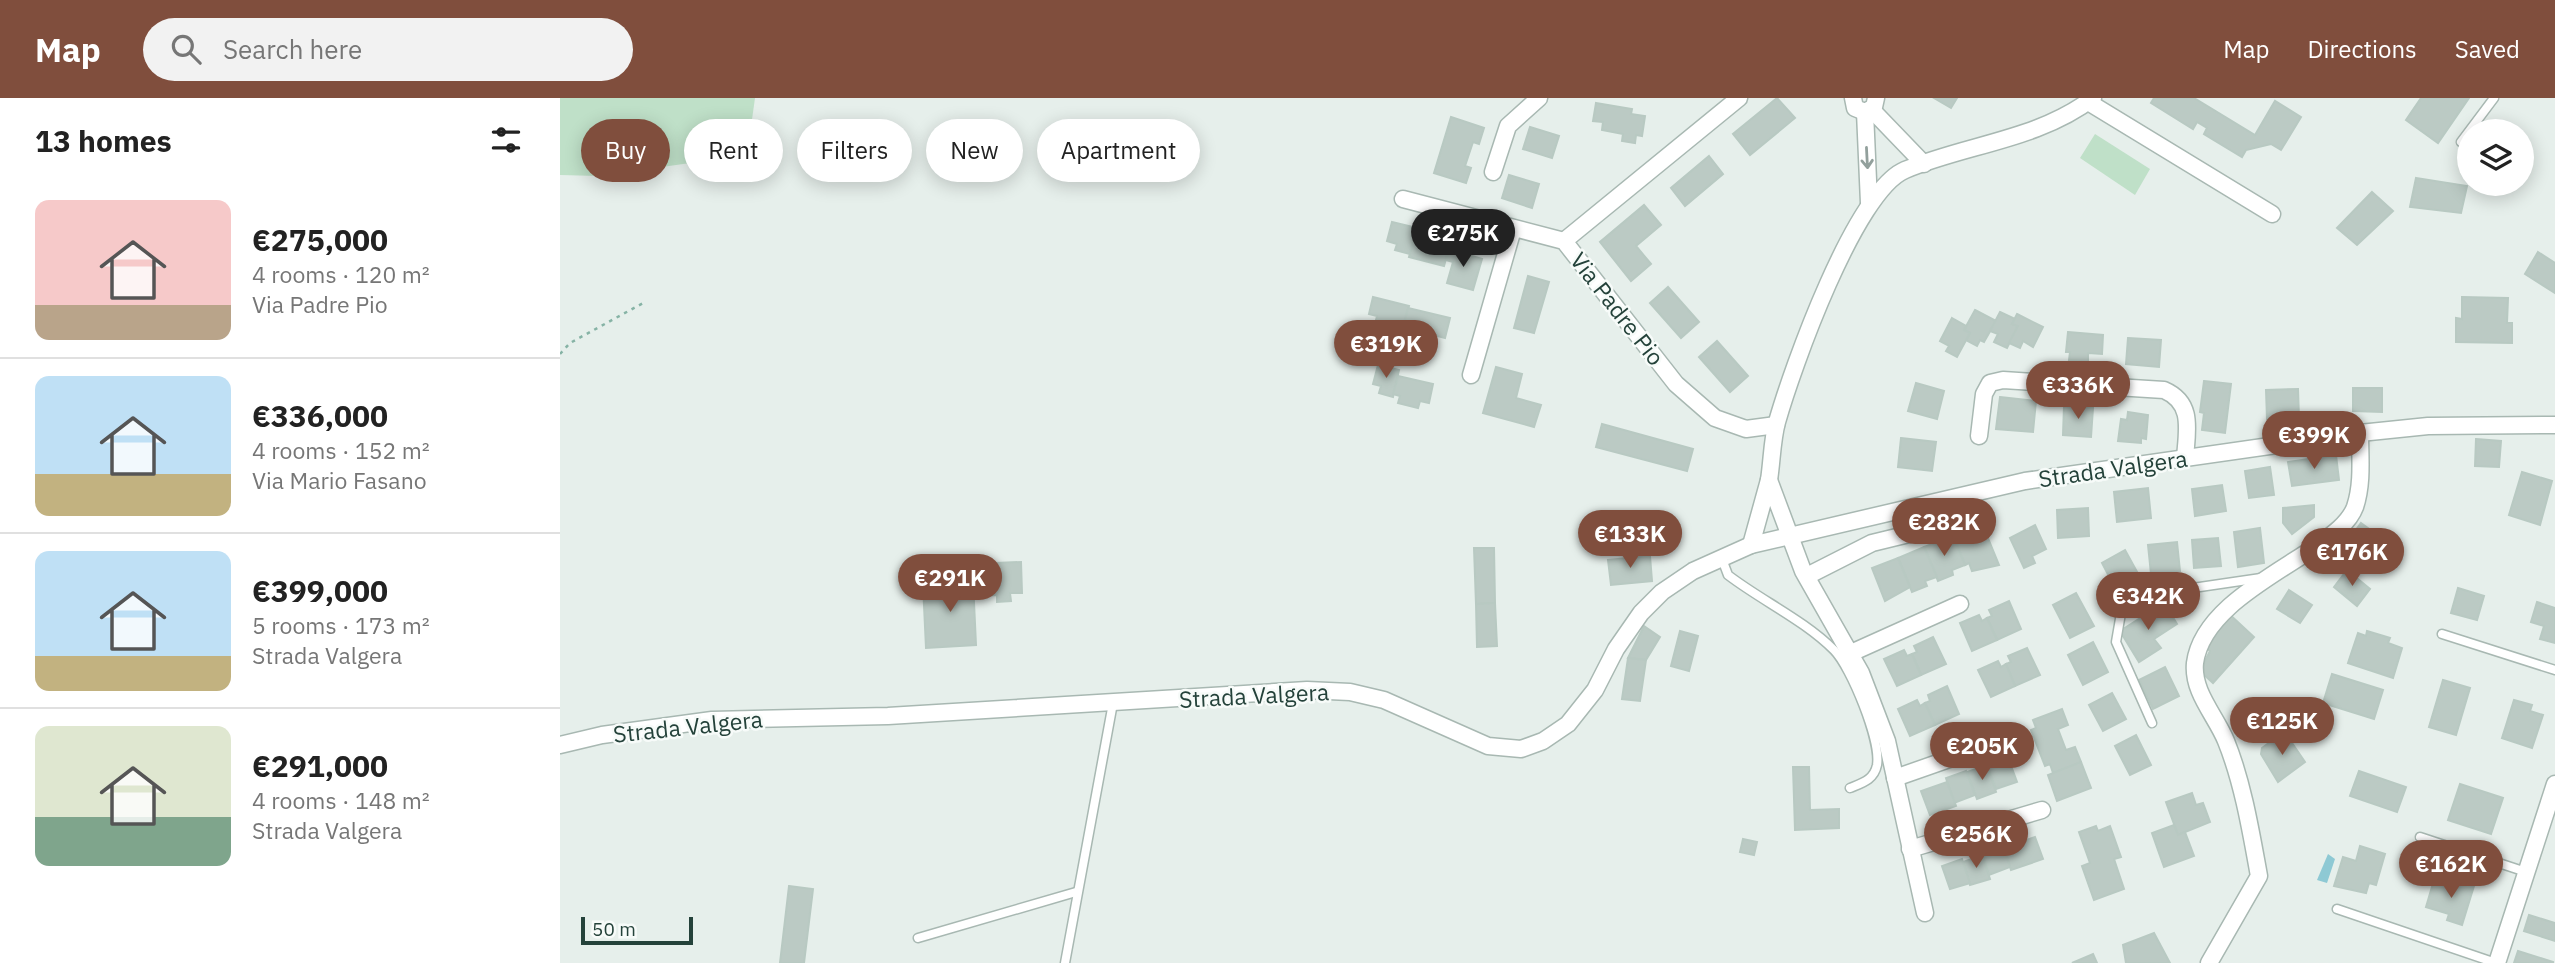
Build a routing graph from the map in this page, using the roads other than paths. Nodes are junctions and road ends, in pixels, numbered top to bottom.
1 (1539, 98) edge
2 (1739, 98) edge
3 (1853, 98) edge
4 (2494, 98) edge
5 (2090, 100) edge
6 (1871, 107) edge
7 (2478, 119) edge
8 (1924, 164) junction
9 (1493, 172) dead end
10 (1403, 199) dead end
11 (1869, 203) junction
12 (2272, 214) dead end
13 (1513, 229) junction
14 (1564, 241) junction
15 (1471, 375) dead end
16 (1776, 425) junction
17 (2555, 425) edge
18 (2360, 433) junction
19 (1979, 436) dead end
20 (2185, 458) junction
21 (1769, 480) junction
22 (1950, 524) dead end
23 (1788, 534) junction
24 (1751, 545) junction
25 (1722, 559) junction
26 (1807, 576) junction
27 (2274, 576) junction
28 (1960, 604) dead end
29 (2442, 634) dead end
30 (1851, 653) junction
31 (2555, 670) edge
32 (1113, 703) junction
33 (2152, 723) dead end
34 (2012, 737) dead end
35 (560, 745) edge
36 (1895, 778) junction
37 (2555, 784) edge
38 (1850, 788) dead end
39 (2042, 810) dead end
40 (2420, 837) dead end
41 (1910, 849) junction
42 (2526, 872) junction
43 (1076, 892) junction
44 (2337, 909) dead end
45 (1925, 913) dead end
46 (918, 939) dead end
47 (1065, 963) edge
48 (2209, 963) edge
49 (2496, 963) edge

1 - 9 street
2 - 14 street
3 - 6 street
4 - 7 lane
5 - 8 street
5 - 12 street
6 - 8 street
6 -> 11 street
8 - 11 street
10 - 13 street, Via Padre Pio
11 - 16 street
13 - 14 street, Via Padre Pio
13 - 15 street
14 - 16 street, Via Padre Pio
16 - 21 street
17 - 18 street, Strada Valgera
18 - 20 street, Strada Valgera
18 - 27 street
19 - 20 street
20 - 23 street, Strada Valgera
21 - 23 street
21 - 24 street
22 - 26 street
23 - 24 street, Strada Valgera
23 - 26 street
24 - 25 street, Strada Valgera
25 - 32 street, Strada Valgera
25 - 38 lane
26 - 30 street
27 - 33 lane
27 - 48 street
28 - 30 street
29 - 31 lane
30 - 36 street
32 - 35 street, Strada Valgera
32 - 43 lane
34 - 36 street
36 - 41 street
37 - 42 street
39 - 41 street
40 - 42 lane
41 - 45 street
42 - 49 street
43 - 46 lane
43 - 47 lane
44 - 49 lane

